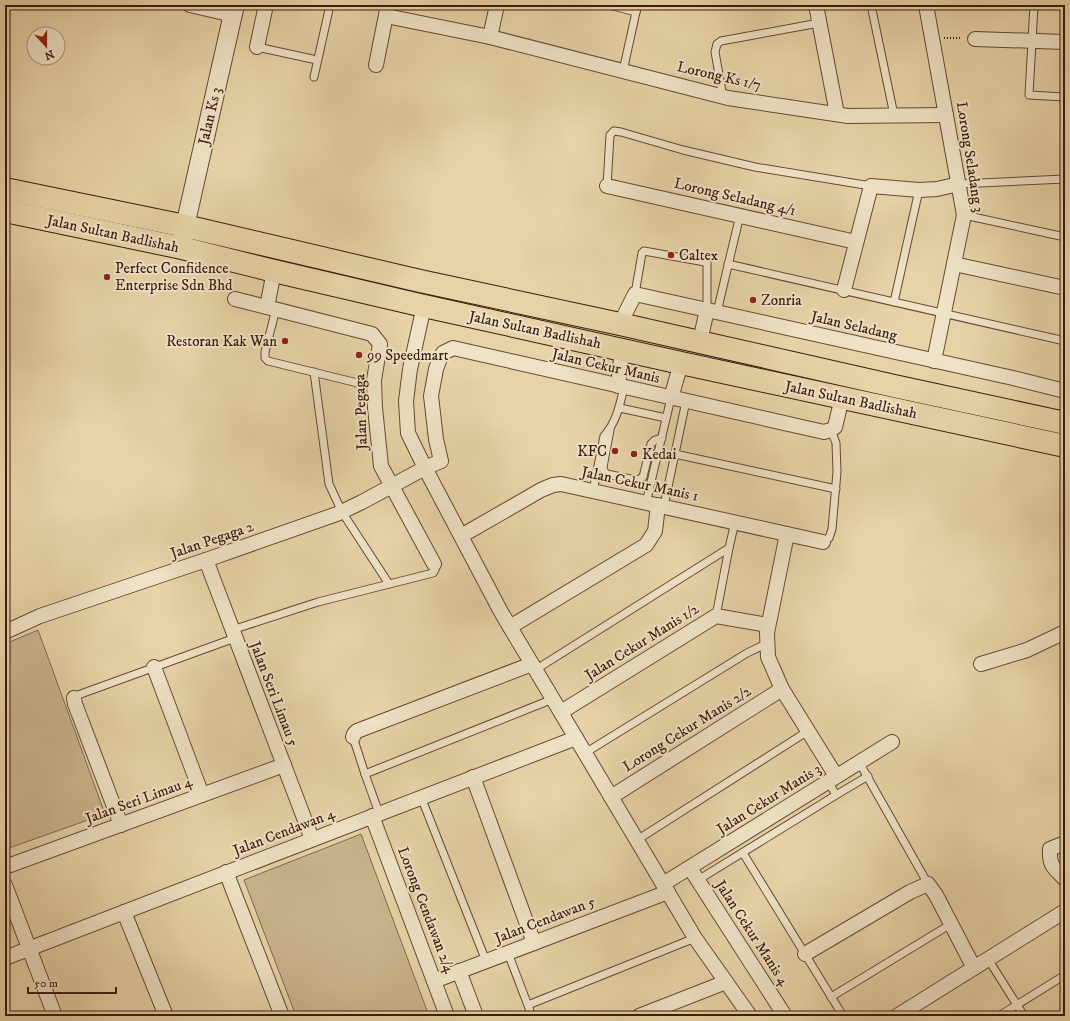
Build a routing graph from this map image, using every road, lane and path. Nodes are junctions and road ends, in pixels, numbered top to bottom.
1 (190, 5) edge
2 (266, 5) edge
3 (330, 5) edge
4 (497, 5) edge
5 (609, 5) edge
6 (816, 5) edge
7 (871, 5) edge
8 (926, 5) edge
9 (1034, 5) edge
10 (637, 8) edge
11 (234, 10) edge
12 (387, 10) edge
13 (819, 23) junction
14 (490, 37) junction
15 (932, 38) junction
16 (975, 39) joint
17 (1032, 41) junction
18 (1065, 42) edge
19 (257, 47) joint
20 (318, 60) junction
21 (376, 65) dead end
22 (623, 71) junction
23 (314, 77) dead end
24 (723, 97) junction
25 (1065, 97) edge
26 (837, 114) junction
27 (894, 115) junction
28 (946, 115) junction
29 (1065, 179) edge
30 (960, 184) junction
31 (607, 186) joint
32 (871, 186) junction
33 (5, 189) edge
34 (919, 190) junction
35 (5, 211) edge
36 (964, 215) junction
37 (740, 216) junction
38 (185, 226) junction
39 (1065, 237) edge
40 (856, 242) junction
41 (182, 248) junction
42 (728, 264) junction
43 (954, 264) junction
44 (274, 271) junction
45 (1065, 288) edge
46 (844, 290) junction
47 (635, 294) junction
48 (235, 299) dead end
49 (894, 302) junction
50 (424, 306) junction
51 (272, 308) junction
52 (712, 311) junction
53 (944, 313) junction
54 (620, 324) junction
55 (700, 341) junction
56 (1065, 341) edge
57 (622, 350) junction
58 (934, 361) junction
59 (681, 363) junction
60 (314, 372) junction
61 (621, 386) junction
62 (374, 387) junction
63 (1065, 391) edge
64 (671, 398) junction
65 (842, 398) junction
66 (686, 401) junction
67 (620, 408) junction
68 (666, 418) junction
69 (1065, 423) edge
70 (610, 430) junction
71 (828, 431) junction
72 (662, 438) junction
73 (1065, 446) edge
74 (675, 454) junction
75 (441, 461) joint
76 (424, 468) junction
77 (391, 486) junction
78 (836, 489) junction
79 (593, 491) junction
80 (656, 505) junction
81 (342, 512) junction
82 (735, 522) junction
83 (787, 534) junction
84 (461, 536) junction
85 (823, 542) joint
86 (729, 548) junction
87 (206, 560) junction
88 (434, 564) joint
89 (389, 584) junction
90 (716, 616) junction
91 (768, 625) junction
92 (510, 626) junction
93 (5, 632) edge
94 (1065, 632) edge
95 (233, 634) junction
96 (768, 643) junction
97 (980, 664) dead end
98 (154, 667) junction
99 (534, 667) junction
100 (782, 689) junction
101 (74, 698) joint
102 (553, 699) junction
103 (561, 712) junction
104 (808, 731) junction
105 (353, 737) joint
106 (576, 738) junction
107 (892, 742) dead end
108 (585, 753) junction
109 (859, 762) junction
110 (284, 765) junction
111 (365, 774) junction
112 (868, 776) junction
113 (473, 777) junction
114 (832, 779) junction
115 (202, 795) junction
116 (836, 795) junction
117 (421, 797) junction
118 (611, 797) junction
119 (376, 815) junction
120 (121, 825) junction
121 (312, 839) junction
122 (637, 840) junction
123 (1065, 844) edge
124 (743, 853) junction
125 (5, 867) edge
126 (690, 868) junction
127 (226, 872) junction
128 (1065, 879) edge
129 (698, 880) junction
130 (928, 884) junction
131 (5, 885) edge
132 (665, 888) junction
133 (1065, 911) edge
134 (124, 912) junction
135 (951, 924) junction
136 (695, 938) junction
137 (534, 942) junction
138 (30, 948) junction
139 (508, 953) junction
140 (805, 954) junction
141 (5, 958) edge
142 (988, 959) junction
143 (486, 961) junction
144 (974, 968) junction
145 (459, 971) junction
146 (1065, 975) edge
147 (434, 981) junction
148 (726, 982) junction
149 (831, 997) junction
150 (528, 1005) junction
151 (1017, 1005) junction
152 (55, 1016) edge
153 (166, 1016) edge
154 (282, 1016) edge
155 (447, 1016) edge
156 (476, 1016) edge
157 (532, 1016) edge
158 (639, 1016) edge
159 (750, 1016) edge
160 (785, 1016) edge
161 (843, 1016) edge
162 (897, 1016) edge
163 (999, 1016) edge
164 (1024, 1016) edge

1 - 11 street
2 - 19 street
3 - 20 lane
4 - 14 street
5 - 10 lane
6 - 13 street
7 - 27 lane
8 - 15 street, Lorong Seladang 3
9 - 17 lane
10 - 22 lane
11 - 38 street, Jalan Ks 3
12 - 14 street, Lorong Ks 1/7
12 - 21 street
13 - 24 lane
13 - 26 street
14 - 22 street, Lorong Ks 1/7
15 - 16 path
15 - 28 street, Lorong Seladang 3
16 - 17 street
17 - 18 street
17 - 25 lane
19 - 20 lane
20 - 23 lane
22 - 24 street, Lorong Ks 1/7
24 - 26 street, Lorong Ks 1/7
26 - 27 street, Lorong Ks 1/7
27 - 28 street, Lorong Ks 1/7
28 - 30 street, Lorong Seladang 3
29 - 30 lane
30 - 34 street
30 - 36 street, Lorong Seladang 3
31 - 32 lane
31 - 37 street, Lorong Seladang 4/1
32 - 34 street
32 - 40 street
33 - 38 main road, Jalan Sultan Badlishah
34 - 49 lane
35 - 41 main road, Jalan Sultan Badlishah
36 - 39 lane
36 - 43 street, Lorong Seladang 3
37 - 40 street, Lorong Seladang 4/1
37 - 42 lane
38 - 41 street, Jalan Ks 3
38 - 54 main road, Jalan Sultan Badlishah
40 - 46 street
41 - 44 main road, Jalan Sultan Badlishah
42 - 46 lane
42 - 52 lane
43 - 45 street
43 - 53 street, Lorong Seladang 3
44 - 50 main road, Jalan Sultan Badlishah
44 - 51 street
46 - 49 lane
47 - 52 street, Jalan Seladang
47 - 52 lane
47 - 54 street
48 - 51 street, Jalan Pegaga
49 - 53 lane
50 - 57 main road, Jalan Sultan Badlishah
50 - 76 street
51 - 60 lane
51 - 62 street, Jalan Pegaga
52 - 55 street
52 - 58 street, Jalan Seladang
53 - 56 lane
53 - 58 street, Lorong Seladang 3
54 - 55 main road, Jalan Sultan Badlishah
55 - 69 main road, Jalan Sultan Badlishah
57 - 59 main road, Jalan Sultan Badlishah
57 - 61 street
58 - 63 street, Jalan Seladang
59 - 64 street
59 - 65 main road, Jalan Sultan Badlishah
60 - 62 lane
60 - 81 lane
61 - 64 street, Jalan Cekur Manis
61 - 67 lane
61 - 75 street, Jalan Cekur Manis
62 - 77 street, Jalan Pegaga
64 - 66 street, Jalan Cekur Manis
64 - 68 lane
65 - 71 street
65 - 73 main road, Jalan Sultan Badlishah
66 - 71 street, Jalan Cekur Manis
66 - 74 lane
67 - 68 lane
67 - 70 lane
68 - 72 lane
70 - 72 lane
70 - 79 lane
71 - 78 lane
72 - 80 lane
74 - 78 lane
74 - 80 lane
75 - 76 street, Jalan Pegaga 2
76 - 77 street, Jalan Pegaga 2
76 - 84 street
77 - 81 street, Jalan Pegaga 2
77 - 88 street, Jalan Pegaga
78 - 85 lane
79 - 80 street, Jalan Cekur Manis 1
79 - 84 street, Jalan Cekur Manis 1
80 - 82 street, Jalan Cekur Manis 1
80 - 92 street
81 - 87 street, Jalan Pegaga 2
81 - 89 lane
82 - 83 street, Jalan Cekur Manis 1
82 - 86 lane
83 - 85 street, Jalan Cekur Manis 1
83 - 91 street
84 - 92 street
86 - 90 lane
86 - 99 lane
87 - 93 street, Jalan Pegaga 2
87 - 95 street, Jalan Seri Limau 5
88 - 89 lane
89 - 95 lane
90 - 91 street, Jalan Cekur Manis 1/2
90 - 103 street, Jalan Cekur Manis 1/2
91 - 96 street
92 - 99 street
94 - 97 street
95 - 98 lane
95 - 110 street, Jalan Seri Limau 5
96 - 100 street
96 - 108 lane
98 - 101 lane
98 - 115 street
99 - 102 street
99 - 105 street
100 - 104 street
100 - 118 street, Lorong Cekur Manis 2/2
101 - 120 street
102 - 103 street
102 - 111 lane
103 - 106 street
104 - 114 street
104 - 122 lane
105 - 111 lane
106 - 108 street
106 - 113 street, Jalan Cendawan 4
107 - 109 street, Jalan Cekur Manis 3
108 - 118 street
109 - 112 lane
109 - 114 street, Jalan Cekur Manis 3
110 - 115 street, Jalan Seri Limau 4
110 - 121 street, Jalan Seri Limau 5
111 - 119 lane
112 - 116 lane
112 - 130 lane
113 - 117 street, Jalan Cendawan 4
113 - 137 street
114 - 116 lane
114 - 126 street, Jalan Cekur Manis 3
115 - 120 street, Jalan Seri Limau 4
116 - 124 lane
117 - 119 street, Jalan Cendawan 4
117 - 143 lane
118 - 122 street
119 - 121 street, Jalan Cendawan 4
119 - 147 street, Lorong Cendawan 2/4
120 - 125 street, Jalan Seri Limau 4
121 - 127 street, Jalan Cendawan 4
122 - 132 street
123 - 128 street
124 - 129 lane
124 - 140 lane
126 - 129 street, Jalan Cekur Manis 4
126 - 132 street, Jalan Cekur Manis 3
127 - 134 street, Jalan Cendawan 4
127 - 154 street
129 - 160 street, Jalan Cekur Manis 4
130 - 135 street
130 - 140 street
131 - 138 street
132 - 136 street
132 - 137 street, Jalan Cendawan 5
133 - 142 street
134 - 138 street, Jalan Cendawan 4
134 - 153 street
135 - 144 street
135 - 149 lane
136 - 148 street
136 - 150 lane
137 - 139 street, Jalan Cendawan 5
138 - 141 street, Jalan Cendawan 4
138 - 152 street
139 - 143 street, Jalan Cendawan 5
139 - 150 lane
140 - 149 lane
142 - 144 street
142 - 151 lane
143 - 145 street, Jalan Cendawan 5
144 - 162 street
145 - 147 street, Jalan Cendawan 5
145 - 156 street
146 - 151 lane
147 - 155 street, Lorong Cendawan 2/4
148 - 158 street
148 - 159 street
149 - 161 lane
150 - 157 lane
151 - 163 lane
151 - 164 lane

